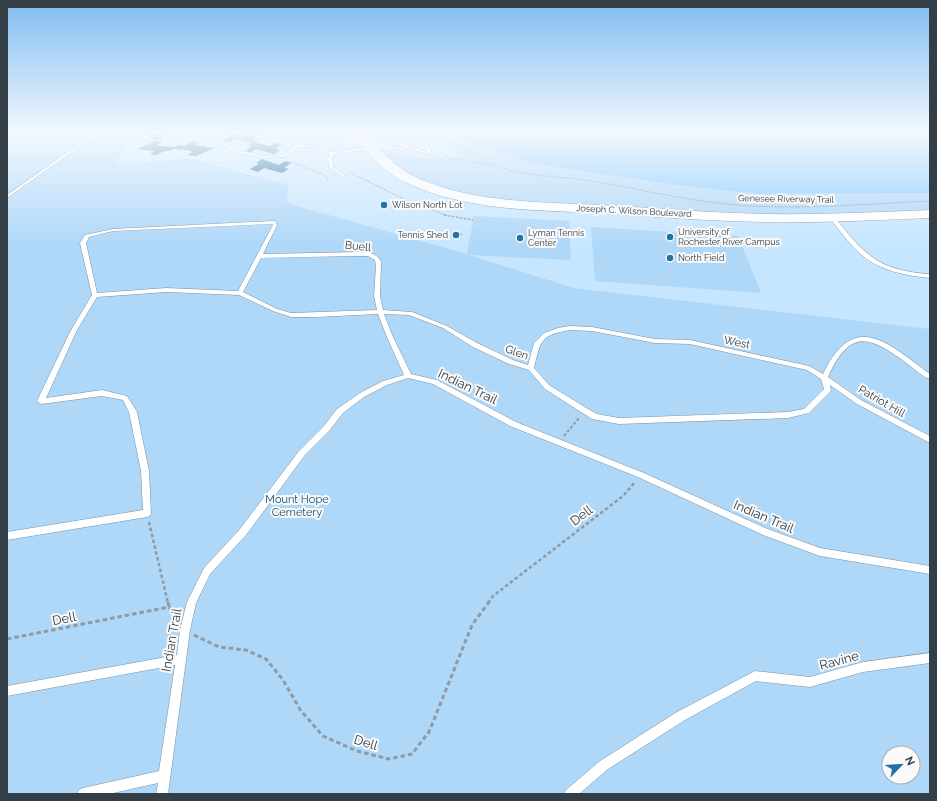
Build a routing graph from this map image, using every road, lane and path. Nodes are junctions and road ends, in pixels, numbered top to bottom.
1 (43, 171) edge
2 (312, 171) edge
3 (337, 171) edge
4 (396, 171) edge
5 (520, 171) edge
6 (325, 175) junction
7 (343, 176) junction
8 (328, 181) dead end
9 (7, 197) edge
10 (930, 201) edge
11 (930, 214) edge
12 (832, 217) junction
13 (473, 220) dead end
14 (260, 256) junction
15 (930, 276) edge
16 (240, 293) junction
17 (95, 295) junction
18 (379, 312) junction
19 (531, 368) junction
20 (408, 376) junction
21 (930, 377) edge
22 (824, 378) junction
23 (585, 411) junction
24 (930, 440) edge
25 (558, 443) junction
26 (641, 475) junction
27 (147, 513) junction
28 (7, 536) edge
29 (930, 570) edge
30 (169, 606) junction
31 (184, 630) junction
32 (7, 639) edge
33 (930, 658) edge
34 (180, 659) junction
35 (7, 691) edge
36 (165, 776) junction
37 (83, 794) edge
38 (162, 794) edge
39 (570, 794) edge

1 - 9 lane
2 - 6 path
3 - 7 lane
4 - 12 street, Joseph C. Wilson Boulevard
5 - 10 path, Genesee Riverway Trail
6 - 7 path
6 - 8 path
7 - 13 path
11 - 12 street, Joseph C. Wilson Boulevard
12 - 15 lane
14 - 16 lane
14 - 17 lane
14 - 18 lane, Buell
16 - 17 lane
16 - 18 lane, Glen
17 - 27 lane
18 - 19 lane, Glen
18 - 20 lane, Buell
19 - 22 lane, West
19 - 23 lane, Glen
20 - 25 lane, Indian Trail
20 - 31 lane, Indian Trail
21 - 22 lane
22 - 23 lane, Glen
22 - 24 lane, Patriot Hill
23 - 25 path
25 - 26 lane, Indian Trail
26 - 29 lane, Indian Trail
26 - 31 path, Dell
27 - 28 lane
27 - 30 path
30 - 31 path
30 - 32 path, Dell
31 - 34 lane, Indian Trail
33 - 39 lane, Ravine
34 - 35 lane
34 - 36 lane, Indian Trail
36 - 37 lane
36 - 38 lane, Indian Trail

